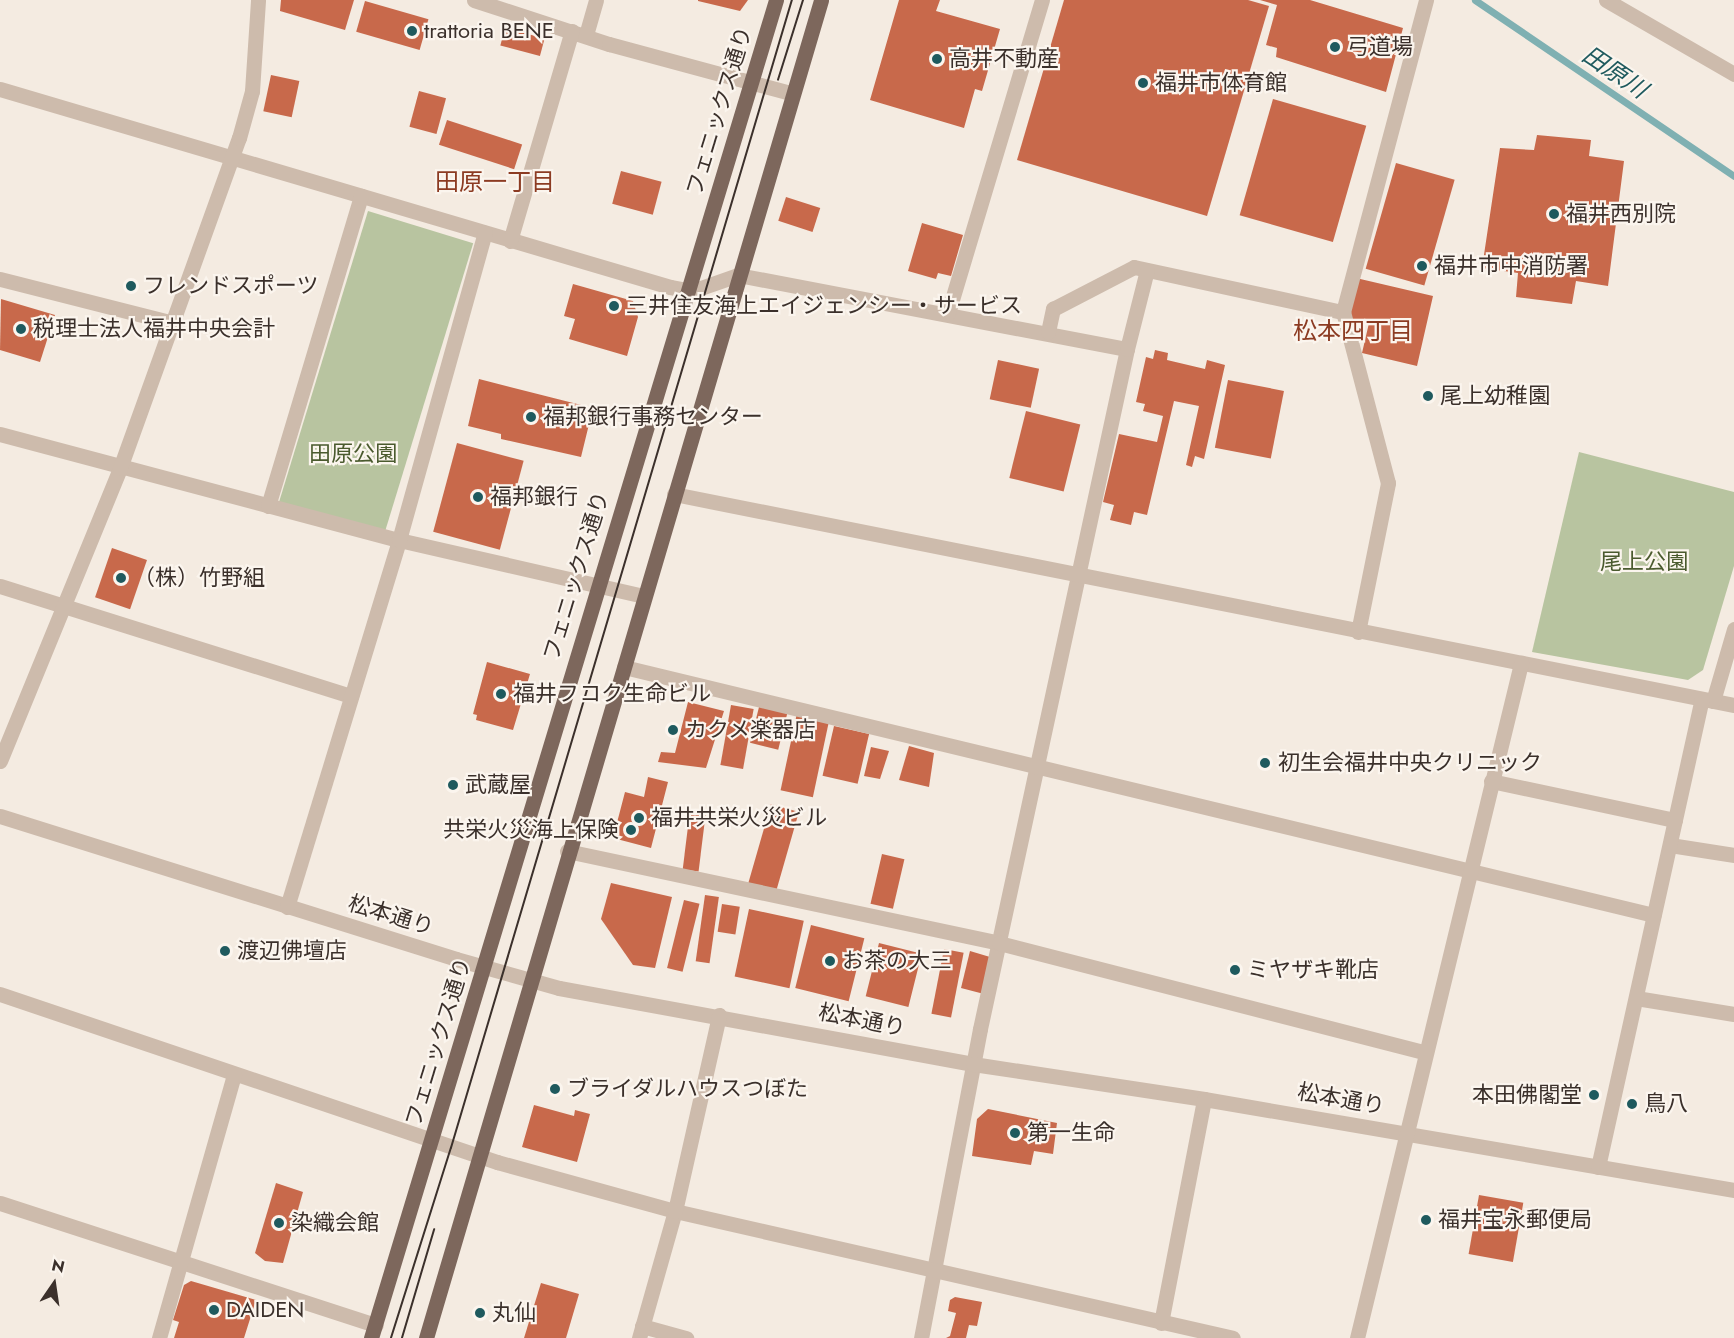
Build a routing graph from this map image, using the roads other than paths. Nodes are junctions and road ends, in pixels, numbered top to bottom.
1 (258, 0) edge
2 (474, 0) edge
3 (596, 0) edge
4 (776, 0) edge
5 (821, 0) edge
6 (1025, 0) edge
7 (1426, 0) edge
8 (1606, 0) edge
9 (1041, 2) edge
10 (580, 33) junction
11 (1734, 74) edge
12 (752, 82) junction
13 (0, 89) edge
14 (790, 93) junction
15 (233, 155) junction
16 (361, 196) junction
17 (485, 234) junction
18 (510, 241) junction
19 (1147, 270) junction
20 (738, 275) junction
21 (0, 279) edge
22 (687, 291) junction
23 (1343, 312) junction
24 (948, 313) junction
25 (174, 323) junction
26 (1048, 332) junction
27 (1127, 349) junction
28 (0, 434) edge
29 (120, 468) junction
30 (674, 494) junction
31 (268, 506) junction
32 (399, 540) junction
33 (1076, 575) junction
34 (0, 586) edge
35 (597, 586) junction
36 (644, 596) junction
37 (64, 607) junction
38 (1734, 628) edge
39 (1358, 632) junction
40 (1521, 663) junction
41 (624, 667) junction
42 (351, 696) junction
43 (1708, 700) junction
44 (1734, 705) edge
45 (0, 761) edge
46 (1036, 765) junction
47 (1491, 781) junction
48 (0, 816) edge
49 (1675, 820) junction
50 (1670, 845) junction
51 (567, 851) junction
52 (1734, 855) edge
53 (1470, 870) junction
54 (287, 907) junction
55 (1654, 915) junction
56 (999, 942) junction
57 (484, 967) junction
58 (528, 980) junction
59 (0, 994) edge
60 (1636, 998) junction
61 (1734, 1014) edge
62 (719, 1016) junction
63 (1425, 1052) junction
64 (973, 1064) junction
65 (234, 1074) junction
66 (1203, 1099) junction
67 (1407, 1133) junction
68 (432, 1141) junction
69 (477, 1156) junction
70 (1598, 1167) junction
71 (1734, 1190) edge
72 (0, 1203) edge
73 (675, 1211) junction
74 (180, 1263) junction
75 (934, 1270) junction
76 (1161, 1323) junction
77 (374, 1331) edge
78 (641, 1332) edge
79 (1175, 1332) edge
80 (159, 1338) edge
81 (426, 1338) edge
82 (686, 1338) edge
83 (921, 1338) edge
84 (1233, 1338) edge
85 (1357, 1338) edge

1 - 15 street
2 - 10 street
3 - 10 street
4 - 12 main road, フェニックス通り
5 - 14 main road
6 - 9 street
7 - 23 street
8 - 11 street
9 - 24 street
10 - 12 street
10 - 18 street
12 - 14 street
12 - 22 main road, フェニックス通り
13 - 15 street
14 - 20 main road
15 - 16 street
15 - 25 street
16 - 17 street
16 - 31 street
17 - 18 street
17 - 32 street
18 - 22 street
19 - 23 street
19 - 26 street
19 - 27 street
20 - 22 street
20 - 24 street
20 - 30 main road
21 - 25 street
22 - 35 main road, フェニックス通り
23 - 39 street
24 - 26 street
25 - 29 street
26 - 27 street
27 - 33 street
28 - 29 street
29 - 31 street
29 - 37 street
30 - 33 street
30 - 36 main road
31 - 32 street
32 - 35 street
32 - 42 street
33 - 39 street
33 - 46 street
34 - 37 street
35 - 36 street
35 - 57 main road, フェニックス通り
36 - 41 main road
37 - 42 street
37 - 45 street
38 - 43 street
39 - 40 street
40 - 43 street
40 - 47 street
41 - 46 street
41 - 51 main road
42 - 54 street
43 - 44 street
43 - 49 street
46 - 53 street
46 - 56 street
47 - 49 street
47 - 53 street
48 - 54 street, 松本通り
49 - 50 street
50 - 52 street
50 - 55 street
51 - 56 street
51 - 58 main road
53 - 55 street
53 - 63 street
54 - 57 street, 松本通り
55 - 60 street
56 - 63 street
56 - 64 street
57 - 58 street, 松本通り
57 - 68 main road, フェニックス通り
58 - 62 street, 松本通り
58 - 69 main road
59 - 65 street
60 - 61 street
60 - 70 street
62 - 64 street, 松本通り
62 - 73 street
63 - 67 street
64 - 66 street, 松本通り
64 - 75 street
65 - 68 street
65 - 74 street
66 - 67 street, 松本通り
66 - 76 street
67 - 70 street, 松本通り
67 - 85 street
68 - 69 street
68 - 77 main road, フェニックス通り
69 - 73 street
69 - 81 main road
70 - 71 street, 松本通り
72 - 74 street
73 - 75 street
73 - 78 street
74 - 77 street
74 - 80 street
75 - 76 street
75 - 83 street
76 - 79 street
78 - 82 street
79 - 84 street

